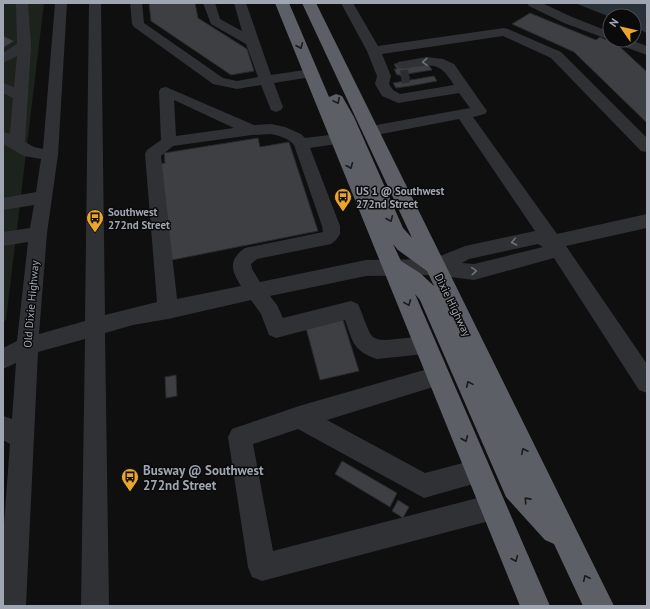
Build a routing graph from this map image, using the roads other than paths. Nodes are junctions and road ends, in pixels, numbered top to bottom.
1 (22, 3) edge
2 (61, 3) edge
3 (95, 3) edge
4 (136, 3) edge
5 (209, 3) edge
6 (240, 3) edge
7 (282, 3) edge
8 (308, 3) edge
9 (347, 3) edge
10 (533, 3) edge
11 (602, 33) edge
12 (252, 42) junction
13 (24, 46) junction
14 (374, 51) junction
15 (3, 59) edge
16 (394, 72) junction
17 (311, 73) junction
18 (267, 80) junction
19 (459, 83) junction
20 (3, 87) edge
21 (20, 96) junction
22 (276, 107) dead end
23 (463, 114) junction
24 (252, 130) junction
25 (371, 131) junction
26 (3, 137) edge
27 (338, 139) junction
28 (169, 142) junction
29 (300, 144) junction
30 (17, 145) junction
31 (647, 147) edge
32 (50, 155) junction
33 (44, 197) junction
34 (3, 204) edge
35 (647, 221) edge
36 (38, 233) junction
37 (3, 239) edge
38 (553, 242) junction
39 (393, 267) junction
40 (435, 267) junction
41 (257, 291) junction
42 (168, 310) junction
43 (94, 327) junction
44 (425, 345) junction
45 (28, 346) junction
46 (3, 359) edge
47 (438, 376) junction
48 (647, 383) edge
49 (299, 417) junction
50 (12, 432) edge
51 (478, 471) junction
52 (493, 507) junction
53 (572, 549) junction
54 (12, 606) edge
55 (95, 606) edge
56 (535, 606) edge
57 (599, 606) edge

1 - 13 street
2 - 32 street, Old Dixie Highway
3 - 43 street
4 - 18 street
5 - 12 street
6 - 12 street
7 -> 17 highway
8 - 25 highway, Dixie Highway
9 - 14 street
10 - 11 street
12 - 18 street
13 - 15 street
13 - 21 street
14 - 16 street
14 - 31 street
19 -> 16 street
16 - 19 street
17 - 18 street
17 - 27 highway
17 -> 40 highway
18 - 22 street
19 - 23 street
20 - 21 street
21 - 30 street
23 - 25 street
23 - 38 street
24 - 28 street
24 - 28 street
24 - 29 street
25 - 40 highway, Dixie Highway
26 - 30 street
27 - 29 street
27 -> 39 highway
28 - 42 street
29 - 41 street
30 - 32 street
32 - 33 street, Old Dixie Highway
33 - 34 street
33 - 36 street, Old Dixie Highway
35 - 38 street
36 - 37 street
36 - 45 street, Old Dixie Highway
38 - 40 street
38 - 48 street
39 - 40 street
39 - 41 street
39 -> 44 highway
53 -> 39 highway
53 -> 40 highway, Dixie Highway
41 - 42 street
41 - 44 street
42 - 43 street
43 - 45 street
43 - 55 street
44 - 47 highway
45 - 46 street
45 - 50 street, Old Dixie Highway
47 - 49 street
47 -> 51 highway
49 - 51 street
49 - 52 street
50 - 54 street, Old Dixie Highway
51 - 52 highway
52 -> 56 highway
57 -> 53 highway, Dixie Highway

